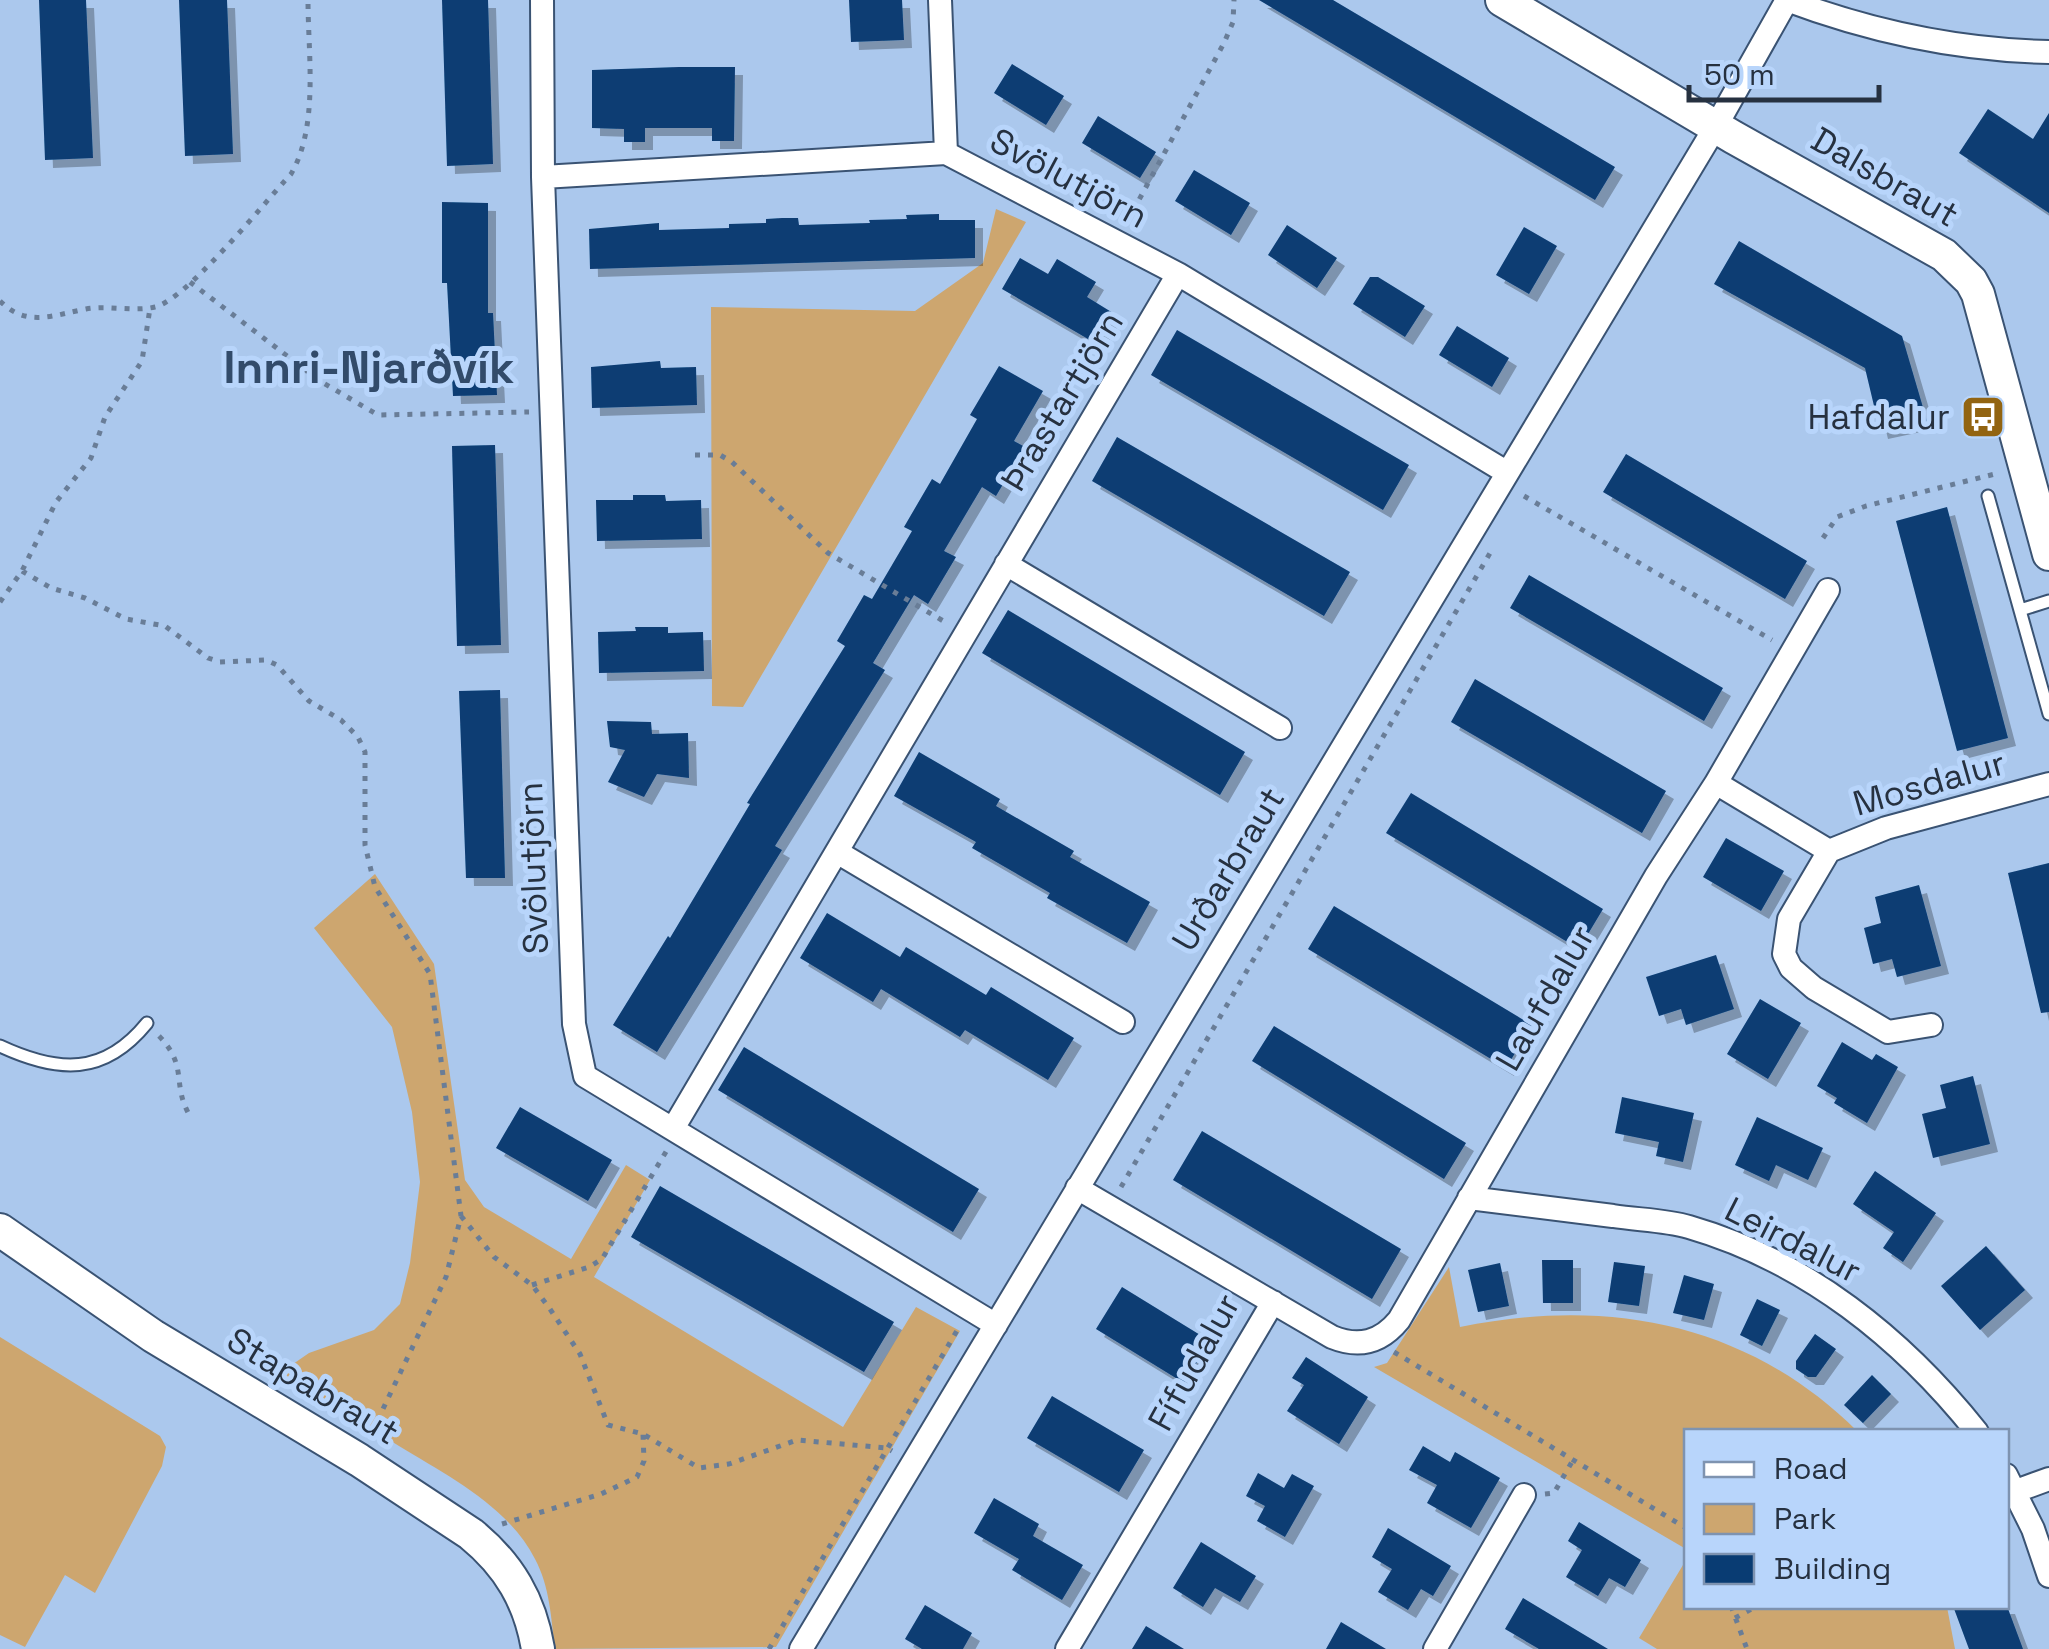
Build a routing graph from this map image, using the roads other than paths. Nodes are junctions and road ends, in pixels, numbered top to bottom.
1 (542, 0) edge
2 (940, 0) edge
3 (1502, 0) edge
4 (1786, 0) edge
5 (2049, 52) edge
6 (1716, 126) junction
7 (946, 152) junction
8 (543, 177) junction
9 (1178, 274) junction
10 (1506, 472) junction
11 (2034, 472) edge
12 (1988, 496) dead end
13 (2049, 554) edge
14 (1006, 564) junction
15 (1828, 590) dead end
16 (2049, 601) edge
17 (2020, 610) junction
18 (2049, 714) edge
19 (1280, 728) dead end
20 (1716, 783) junction
21 (2049, 784) edge
22 (1829, 850) junction
23 (836, 852) junction
24 (1124, 1022) dead end
25 (147, 1023) road end
26 (1931, 1025) dead end
27 (0, 1046) edge
28 (676, 1129) junction
29 (1077, 1188) junction
30 (1469, 1198) junction
31 (0, 1230) edge
32 (1273, 1302) junction
33 (996, 1325) junction
34 (1974, 1429) edge
35 (2049, 1479) edge
36 (2011, 1483) edge
37 (1524, 1495) road end
38 (2049, 1576) edge
39 (538, 1649) edge
40 (801, 1649) edge
41 (1066, 1649) edge
42 (1434, 1649) edge

1 - 8 street, Svölutjörn
2 - 7 street
3 - 6 street, Dalsbraut
4 - 5 street
4 - 6 street, Urðarbraut
6 - 10 street, Urðarbraut
6 - 11 street, Dalsbraut
7 - 8 street, Svölutjörn
7 - 9 street, Svölutjörn
8 - 28 street, Svölutjörn
9 - 10 street, Svölutjörn
9 - 14 street, Þrastartjörn
10 - 29 street, Urðarbraut
11 - 13 street, Dalsbraut
12 - 17 lane
14 - 19 street
14 - 23 street, Þrastartjörn
15 - 20 street, Laufdalur
16 - 17 lane
17 - 18 lane
20 - 22 street, Mosdalur
20 - 30 street, Laufdalur
21 - 22 street, Mosdalur
22 - 26 street, Mosdalur
23 - 24 street
23 - 28 street, Þrastartjörn
25 - 27 lane
28 - 33 street, Svölutjörn
29 - 32 street, Fífudalur
29 - 33 street, Urðarbraut
30 - 32 street, Laufdalur
30 - 34 street, Leirdalur
31 - 39 street, Stapabraut
32 - 41 street, Fífudalur
33 - 40 street, Urðarbraut
35 - 36 street
36 - 38 street
37 - 42 street

